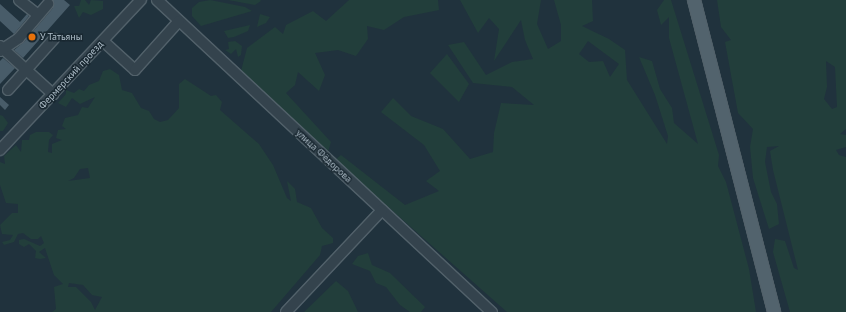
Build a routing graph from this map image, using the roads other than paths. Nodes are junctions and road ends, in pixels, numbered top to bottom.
1 (19, 0) edge
2 (142, 0) edge
3 (157, 0) edge
4 (694, 0) edge
5 (48, 4) dead end
6 (38, 15) junction
7 (180, 21) junction
8 (54, 40) dead end
9 (103, 41) junction
10 (1, 49) edge
11 (27, 70) junction
12 (8, 90) dead end
13 (53, 94) junction
14 (0, 150) edge
15 (382, 210) junction
16 (286, 312) edge
17 (492, 312) edge
18 (774, 312) edge

1 - 6 street
2 - 9 street, Фермерский проезд
3 - 7 street, улица Фёдорова
4 - 18 main road
5 - 6 street
6 - 10 street
7 - 9 street
7 - 15 street, улица Фёдорова
8 - 11 street
9 - 13 street, Фермерский проезд
10 - 11 street
11 - 12 street
11 - 13 street
13 - 14 street, Фермерский проезд
15 - 16 street
15 - 17 street, улица Фёдорова

